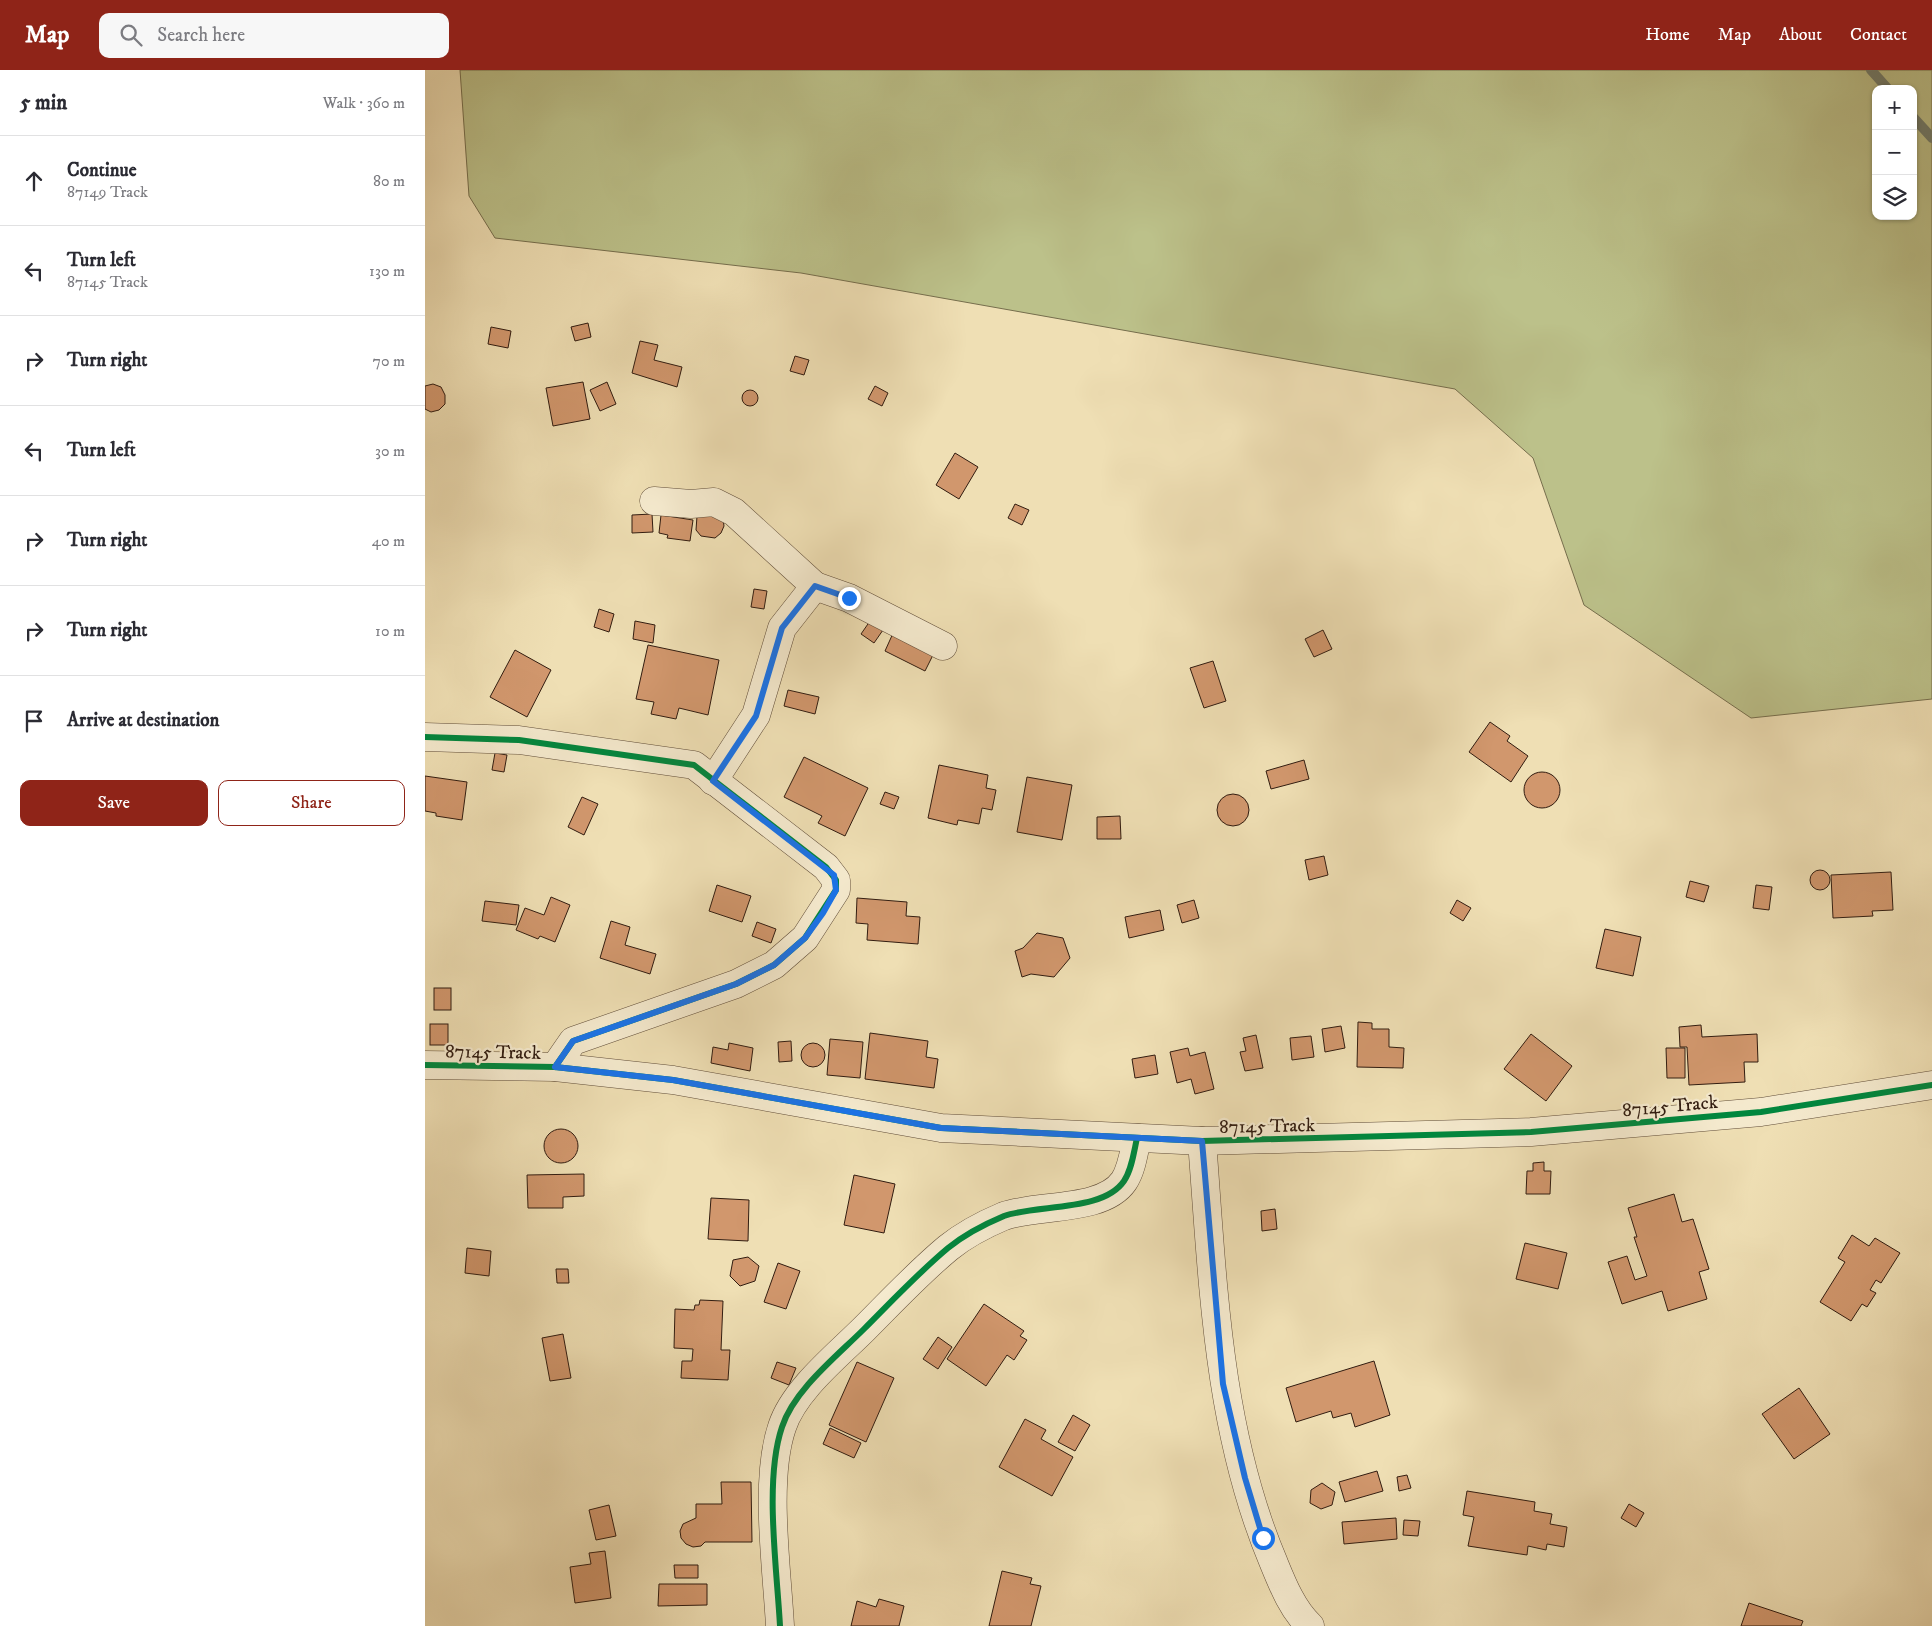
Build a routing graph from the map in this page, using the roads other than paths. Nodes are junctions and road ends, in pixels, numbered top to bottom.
1 (654, 501) dead end
2 (815, 586) junction
3 (943, 646) dead end
4 (425, 736) edge
5 (713, 781) junction
6 (425, 1065) edge
7 (555, 1067) junction
8 (1932, 1086) edge
9 (1137, 1138) junction
10 (1202, 1141) junction
11 (780, 1626) edge
12 (1310, 1626) edge

1 - 2 street
2 - 3 street
2 - 5 street
4 - 5 street
5 - 7 street
6 - 7 street, 87145 Track
7 - 9 street, 87145 Track
8 - 10 street, 87145 Track
9 - 10 street, 87145 Track
9 - 11 street
10 - 12 street

